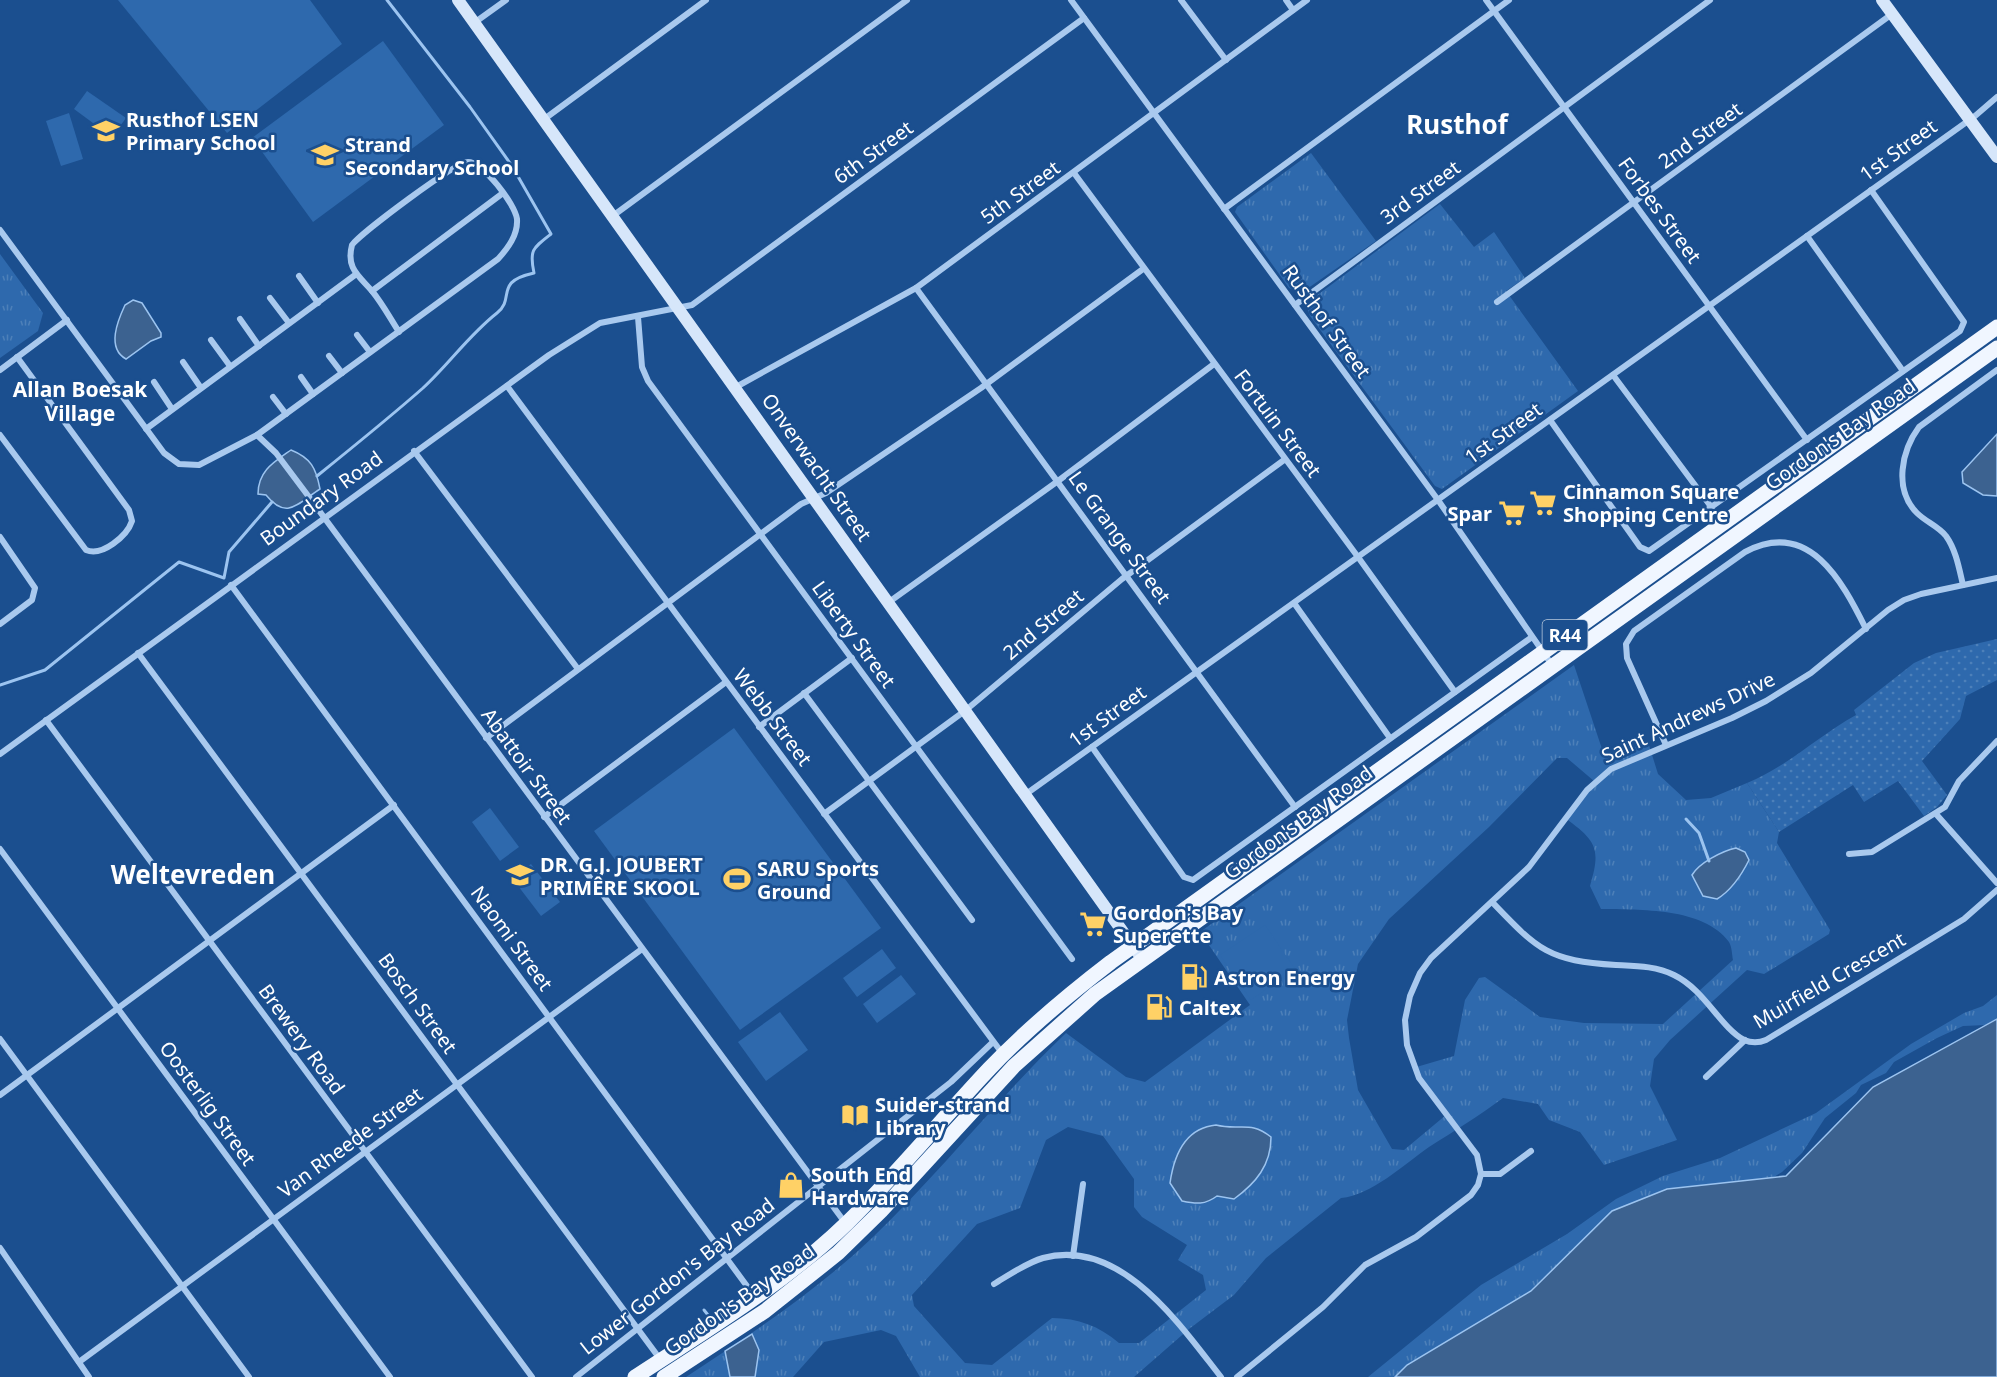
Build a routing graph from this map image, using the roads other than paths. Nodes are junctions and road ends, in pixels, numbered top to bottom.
1 (458, 0) edge
2 (506, 0) edge
3 (706, 0) edge
4 (907, 0) edge
5 (1071, 0) edge
6 (1181, 0) edge
7 (1286, 0) edge
8 (1307, 0) edge
9 (1486, 0) edge
10 (1509, 0) edge
11 (1710, 0) edge
12 (1882, 0) edge
13 (1293, 10) junction
14 (1494, 11) junction
15 (1892, 14) junction
16 (1084, 18) junction
17 (474, 23) junction
18 (1226, 60) junction
19 (1997, 98) edge
20 (1564, 107) junction
21 (1154, 113) junction
22 (542, 120) junction
23 (1970, 120) junction
24 (1997, 157) edge
25 (1074, 173) junction
26 (1871, 190) junction
27 (503, 194) junction
28 (1635, 204) junction
29 (1224, 209) junction
30 (614, 216) junction
31 (0, 230) edge
32 (1807, 236) junction
33 (1143, 269) junction
34 (355, 275) junction
35 (299, 276) dead end
36 (916, 288) junction
37 (372, 291) junction
38 (270, 298) dead end
39 (1497, 302) dead end
40 (318, 303) junction
41 (1295, 305) junction
42 (1709, 306) junction
43 (679, 308) junction
44 (638, 316) junction
45 (240, 319) dead end
46 (68, 320) junction
47 (289, 324) junction
48 (1997, 327) edge
49 (399, 332) junction
50 (357, 335) dead end
51 (211, 340) dead end
52 (259, 346) junction
53 (1997, 348) edge
54 (370, 352) junction
55 (330, 356) dead end
56 (17, 357) junction
57 (183, 362) dead end
58 (1214, 364) junction
59 (230, 366) junction
60 (0, 370) edge
61 (1997, 370) edge
62 (1903, 371) junction
63 (342, 373) junction
64 (1613, 375) junction
65 (301, 377) dead end
66 (154, 382) dead end
67 (987, 383) junction
68 (507, 386) junction
69 (736, 387) junction
70 (201, 388) junction
71 (313, 393) junction
72 (273, 397) dead end
73 (172, 409) junction
74 (286, 414) junction
75 (1550, 420) junction
76 (146, 429) junction
77 (0, 435) edge
78 (257, 435) junction
79 (1807, 440) junction
80 (414, 451) junction
81 (1284, 460) junction
82 (1058, 481) junction
83 (815, 498) junction
84 (1438, 500) junction
85 (1712, 507) junction
86 (323, 517) junction
87 (760, 534) junction
88 (0, 537) edge
89 (1358, 557) junction
90 (1128, 576) junction
91 (1997, 578) edge
92 (231, 585) junction
93 (1963, 585) junction
94 (889, 602) junction
95 (668, 603) junction
96 (1294, 603) junction
97 (0, 624) edge
98 (1866, 629) junction
99 (1532, 637) junction
100 (1542, 651) junction
101 (138, 653) junction
102 (852, 658) junction
103 (1552, 666) junction
104 (578, 669) junction
105 (1198, 672) junction
106 (726, 682) junction
107 (1455, 692) junction
108 (804, 693) junction
109 (966, 710) junction
110 (46, 720) junction
111 (759, 727) junction
112 (486, 738) junction
113 (1390, 738) junction
114 (1997, 741) edge
115 (1666, 745) junction
116 (916, 746) junction
117 (1092, 747) junction
118 (0, 754) edge
119 (869, 780) junction
120 (1026, 794) junction
121 (394, 805) junction
122 (1295, 807) junction
123 (824, 814) junction
124 (1936, 814) junction
125 (544, 817) junction
126 (1274, 845) junction
127 (0, 849) edge
128 (1849, 854) dead end
129 (1283, 858) junction
130 (300, 872) junction
131 (1997, 883) edge
132 (1997, 890) edge
133 (1492, 902) junction
134 (972, 920) dead end
135 (209, 940) junction
136 (1134, 946) junction
137 (642, 949) junction
138 (1072, 959) dead end
139 (1142, 959) junction
140 (118, 1008) junction
141 (549, 1017) junction
142 (0, 1040) edge
143 (1745, 1040) junction
144 (993, 1042) junction
145 (1003, 1054) junction
146 (1014, 1066) junction
147 (27, 1076) junction
148 (1706, 1077) dead end
149 (457, 1084) junction
150 (0, 1095) edge
151 (1531, 1151) dead end
152 (366, 1152) junction
153 (1481, 1174) junction
154 (1083, 1184) dead end
155 (818, 1188) junction
156 (273, 1219) junction
157 (846, 1224) junction
158 (857, 1236) junction
159 (0, 1248) edge
160 (1073, 1256) junction
161 (727, 1258) junction
162 (994, 1284) dead end
163 (182, 1286) junction
164 (756, 1298) junction
165 (765, 1311) junction
166 (638, 1329) junction
167 (660, 1360) junction
168 (79, 1362) junction
169 (667, 1375) edge
170 (89, 1377) edge
171 (249, 1377) edge
172 (390, 1377) edge
173 (532, 1377) edge
174 (576, 1377) edge
175 (635, 1377) edge
176 (1221, 1377) edge
177 (1236, 1377) edge

1 - 17 street, Onverwacht Street
2 - 17 street
3 - 22 street
4 - 30 street
5 - 16 street, Rusthof Street
6 - 18 street
7 - 13 street
8 - 13 street, 5th Street
9 - 14 street, Forbes Street
10 - 14 street
11 - 20 street, 3rd Street
12 - 15 street
13 - 18 street, 5th Street
14 - 20 street, Forbes Street
14 - 29 street
15 - 23 street
15 - 28 street, 2nd Street
16 - 21 street, Rusthof Street
16 - 43 street, 6th Street
17 - 22 street, Onverwacht Street
18 - 21 street, 5th Street
19 - 23 street, 1st Street
20 - 28 street, Forbes Street
20 - 41 street, 3rd Street
21 - 25 street, 5th Street
21 - 29 street, Rusthof Street
22 - 30 street, Onverwacht Street
23 - 24 street
23 - 26 street, 1st Street
25 - 33 street, Fortuin Street
25 - 36 street, 5th Street
26 - 32 street, 1st Street
26 - 62 street
27 - 34 street
27 - 37 street
27 - 49 street
28 - 39 street, 2nd Street
28 - 42 street, Forbes Street
29 - 41 street, Rusthof Street
30 - 43 street, Onverwacht Street
31 - 46 street
32 - 42 street, 1st Street
32 - 62 street
33 - 58 street, Fortuin Street
33 - 67 street
34 - 37 street
34 - 40 street
35 - 40 street
36 - 67 street, Le Grange Street
36 - 69 street, 5th Street
37 - 49 street
38 - 47 street
40 - 47 street
41 - 84 street, Rusthof Street
42 - 64 street, 1st Street
42 - 79 street, Forbes Street
43 - 44 street, Boundary Road
43 - 69 street, Onverwacht Street
44 - 68 street, Boundary Road
44 - 87 street, Liberty Street
45 - 52 street
46 - 56 street
46 - 76 street
47 - 52 street
48 - 100 main road, Gordon's Bay Road / R44
49 - 54 street
50 - 54 street
51 - 59 street
52 - 59 street
53 - 103 main road, Gordon's Bay Road / R44
54 - 63 street
55 - 63 street
56 - 60 street
56 - 77 street
57 - 70 street
58 - 81 street, Fortuin Street
58 - 82 street
59 - 70 street
61 - 93 street
62 - 79 street
63 - 71 street
64 - 75 street, 1st Street
64 - 85 street
65 - 71 street
66 - 73 street
67 - 82 street, Le Grange Street
67 - 83 street
68 - 80 street, Boundary Road
68 - 95 street, Webb Street
69 - 83 street, Onverwacht Street
70 - 73 street
71 - 74 street
72 - 74 street
73 - 76 street
74 - 78 street
75 - 84 street, 1st Street
75 - 85 street
76 - 78 street
78 - 86 street, Abattoir Street
79 - 85 street
80 - 86 street, Boundary Road
80 - 104 street
81 - 89 street, Fortuin Street
81 - 90 street, 2nd Street
82 - 90 street, Le Grange Street
82 - 94 street
83 - 87 street
83 - 94 street, Onverwacht Street
84 - 89 street, 1st Street
84 - 99 street, Rusthof Street
86 - 92 street, Boundary Road
86 - 112 street, Abattoir Street
87 - 95 street
87 - 102 street, Liberty Street
88 - 97 street
89 - 96 street, 1st Street
89 - 107 street, Fortuin Street
90 - 105 street, Le Grange Street
90 - 109 street, 2nd Street
91 - 93 street, Saint Andrews Drive
92 - 101 street, Boundary Road
92 - 121 street, Naomi Street
93 - 98 street, Saint Andrews Drive
94 - 109 street, Onverwacht Street
95 - 104 street
95 - 106 street, Webb Street
96 - 105 street, 1st Street
96 - 113 street
98 - 115 street, Saint Andrews Drive
98 - 115 street
99 - 100 street, Rusthof Street
99 - 107 street
100 - 103 street, Rusthof Street
100 - 126 main road, Gordon's Bay Road / R44
101 - 110 street, Boundary Road
101 - 130 street, Bosch Street
102 - 108 street
102 - 116 street, Liberty Street
103 - 129 main road, Gordon's Bay Road / R44
104 - 112 street
105 - 117 street, 1st Street
105 - 122 street, Le Grange Street
106 - 111 street, Webb Street
106 - 125 street
107 - 113 street
108 - 111 street
108 - 119 street
109 - 116 street, 2nd Street
109 - 120 street, Onverwacht Street
110 - 118 street, Boundary Road
110 - 135 street, Brewery Road
111 - 123 street, Webb Street
112 - 125 street, Abattoir Street
113 - 122 street
114 - 124 street
115 - 133 street, Saint Andrews Drive
116 - 119 street, 2nd Street
116 - 138 street, Liberty Street
117 - 120 street, 1st Street
117 - 122 street
119 - 123 street, 2nd Street
119 - 134 street
120 - 136 street, Onverwacht Street
121 - 130 street
121 - 141 street, Naomi Street
123 - 144 street, Webb Street
124 - 128 street
124 - 131 street
125 - 137 street, Abattoir Street
126 - 129 main road
126 - 136 main road, Gordon's Bay Road / R44
127 - 140 street, Oosterlig Street
129 - 139 main road, Gordon's Bay Road / R44
130 - 135 street
130 - 149 street, Bosch Street
132 - 143 street, Muirfield Crescent
133 - 143 street, Muirfield Crescent
133 - 153 street, Saint Andrews Drive
135 - 140 street
135 - 152 street, Brewery Road
136 - 139 street, Onverwacht Street
136 - 145 main road, Gordon's Bay Road / R44
137 - 141 street, Van Rheede Street
137 - 155 street, Abattoir Street
139 - 146 main road, Gordon's Bay Road / R44
140 - 147 street
140 - 156 street, Oosterlig Street
141 - 149 street, Van Rheede Street
141 - 161 street, Naomi Street
142 - 147 street
143 - 148 street
144 - 145 street, Webb Street
144 - 155 street, Lower Gordon's Bay Road
145 - 146 street, Webb Street
145 - 157 main road, Gordon's Bay Road / R44
146 - 158 main road, Gordon's Bay Road / R44
147 - 150 street
147 - 163 street
149 - 152 street, Van Rheede Street
149 - 166 street, Bosch Street
151 - 153 street
152 - 156 street, Van Rheede Street
152 - 173 street, Brewery Road
153 - 177 street
154 - 160 street
155 - 157 street, Abattoir Street
155 - 161 street, Lower Gordon's Bay Road
156 - 163 street, Van Rheede Street
156 - 172 street, Oosterlig Street
157 - 158 street, Abattoir Street
157 - 164 main road, Gordon's Bay Road / R44
158 - 165 main road, Gordon's Bay Road / R44
159 - 168 street
160 - 162 street
160 - 176 street
161 - 164 street, Naomi Street
161 - 166 street, Lower Gordon's Bay Road
163 - 168 street, Van Rheede Street
163 - 171 street
164 - 165 street, Naomi Street
164 - 167 main road, Gordon's Bay Road / R44
165 - 169 main road, Gordon's Bay Road / R44
166 - 167 street, Bosch Street
166 - 174 street, Lower Gordon's Bay Road
167 - 169 street, Bosch Street
167 - 175 main road, Gordon's Bay Road / R44
168 - 170 street

